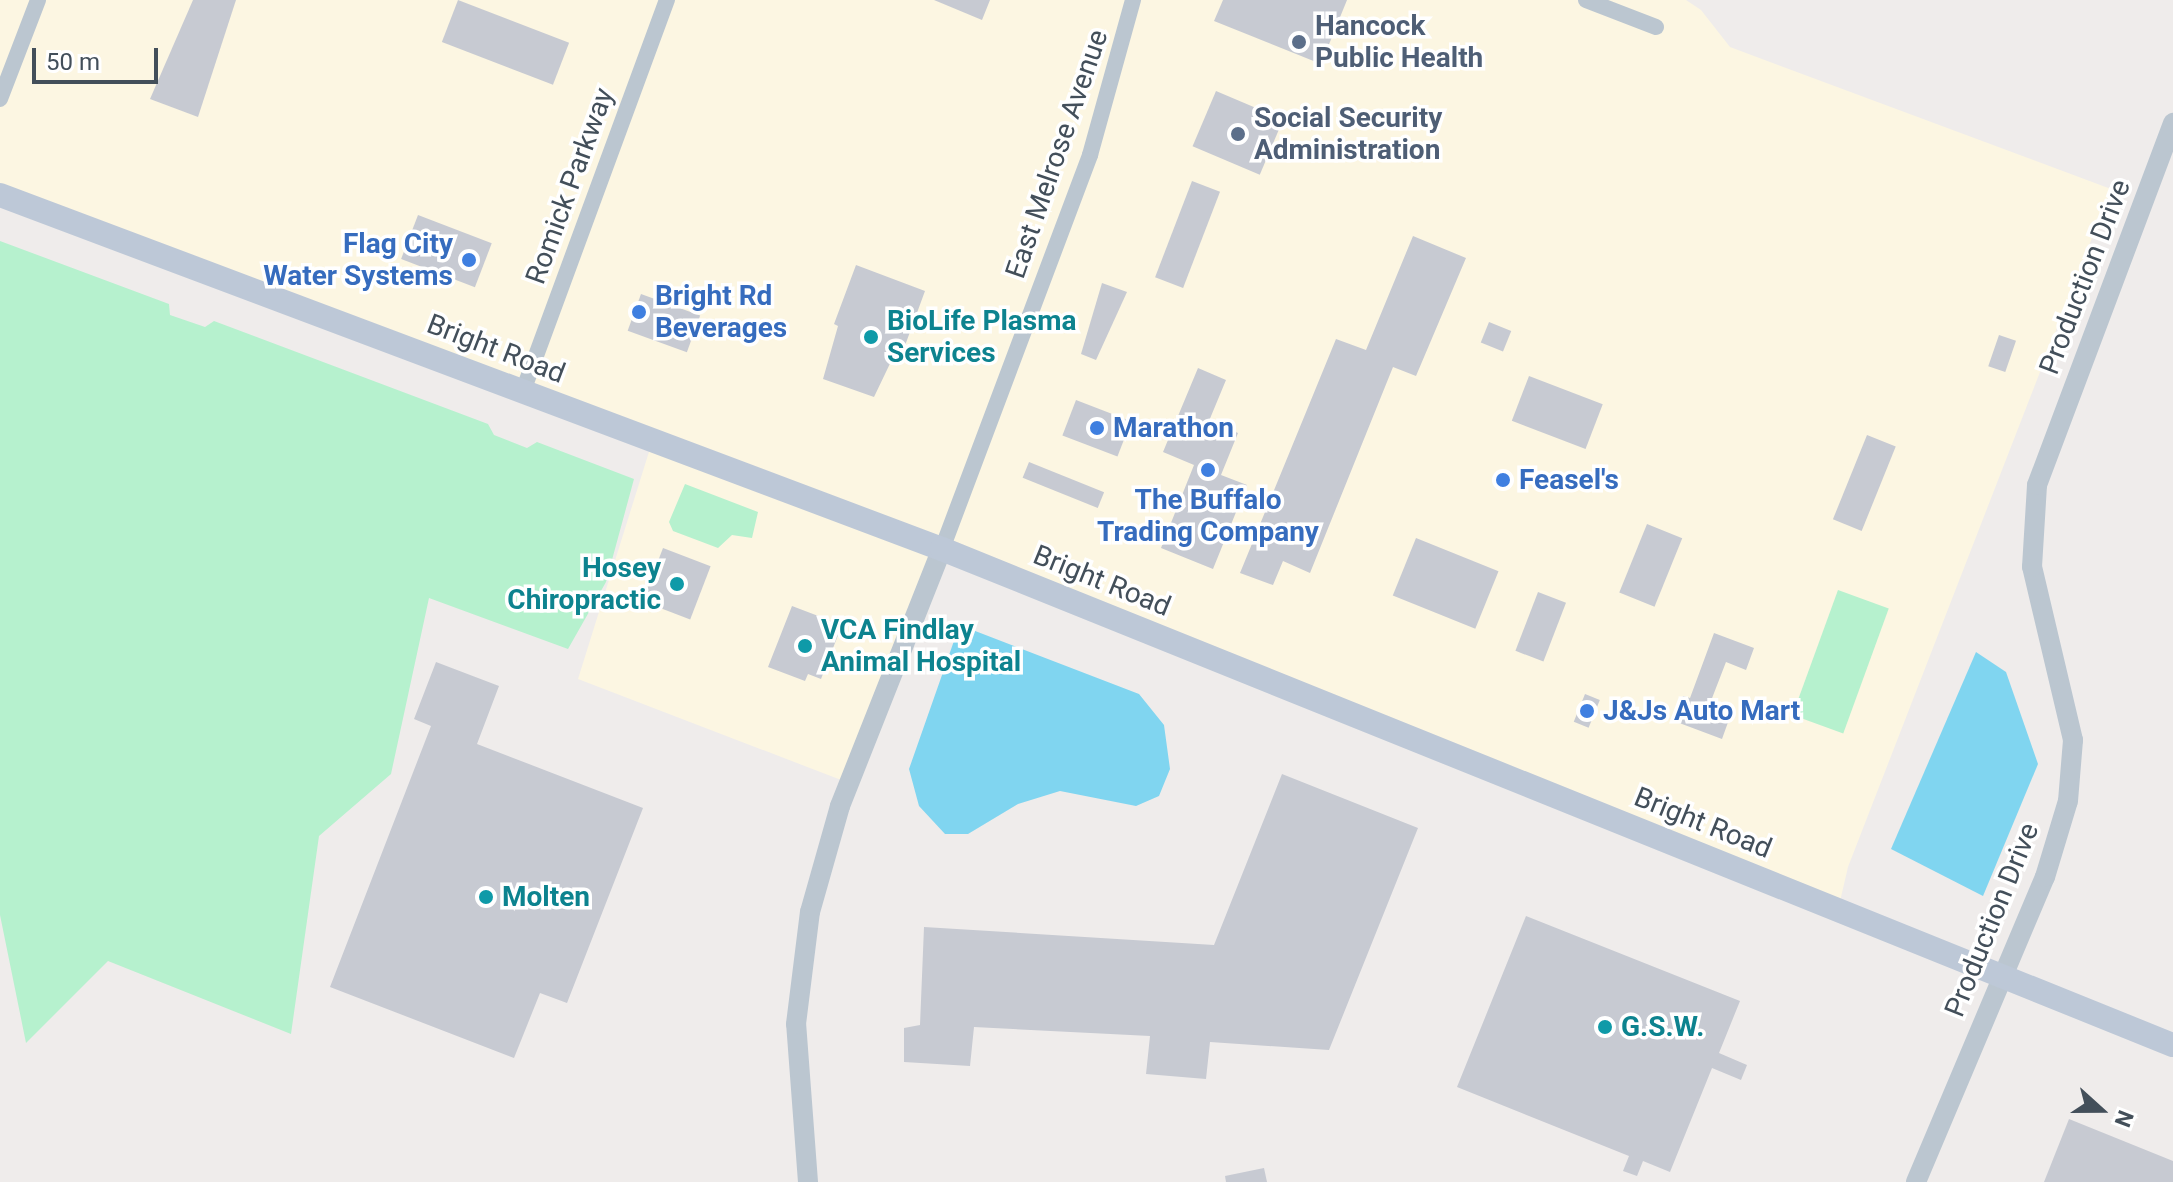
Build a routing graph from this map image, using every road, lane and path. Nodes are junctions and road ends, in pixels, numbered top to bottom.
1 (38, 0) edge
2 (667, 0) edge
3 (1133, 0) edge
4 (1586, 0) edge
5 (1656, 27) dead end
6 (0, 99) edge
7 (2173, 123) edge
8 (0, 195) edge
9 (523, 391) junction
10 (942, 549) junction
11 (2000, 975) junction
12 (2173, 1045) edge
13 (808, 1182) edge
14 (1916, 1182) edge

1 - 6 street
2 - 9 street, Romick Parkway
3 - 10 street, East Melrose Avenue
4 - 5 street
7 - 11 street, Production Drive
8 - 9 main road, Bright Road
9 - 10 main road, Bright Road
10 - 11 main road, Bright Road
10 - 13 street
11 - 12 main road, Bright Road
11 - 14 street, Production Drive

